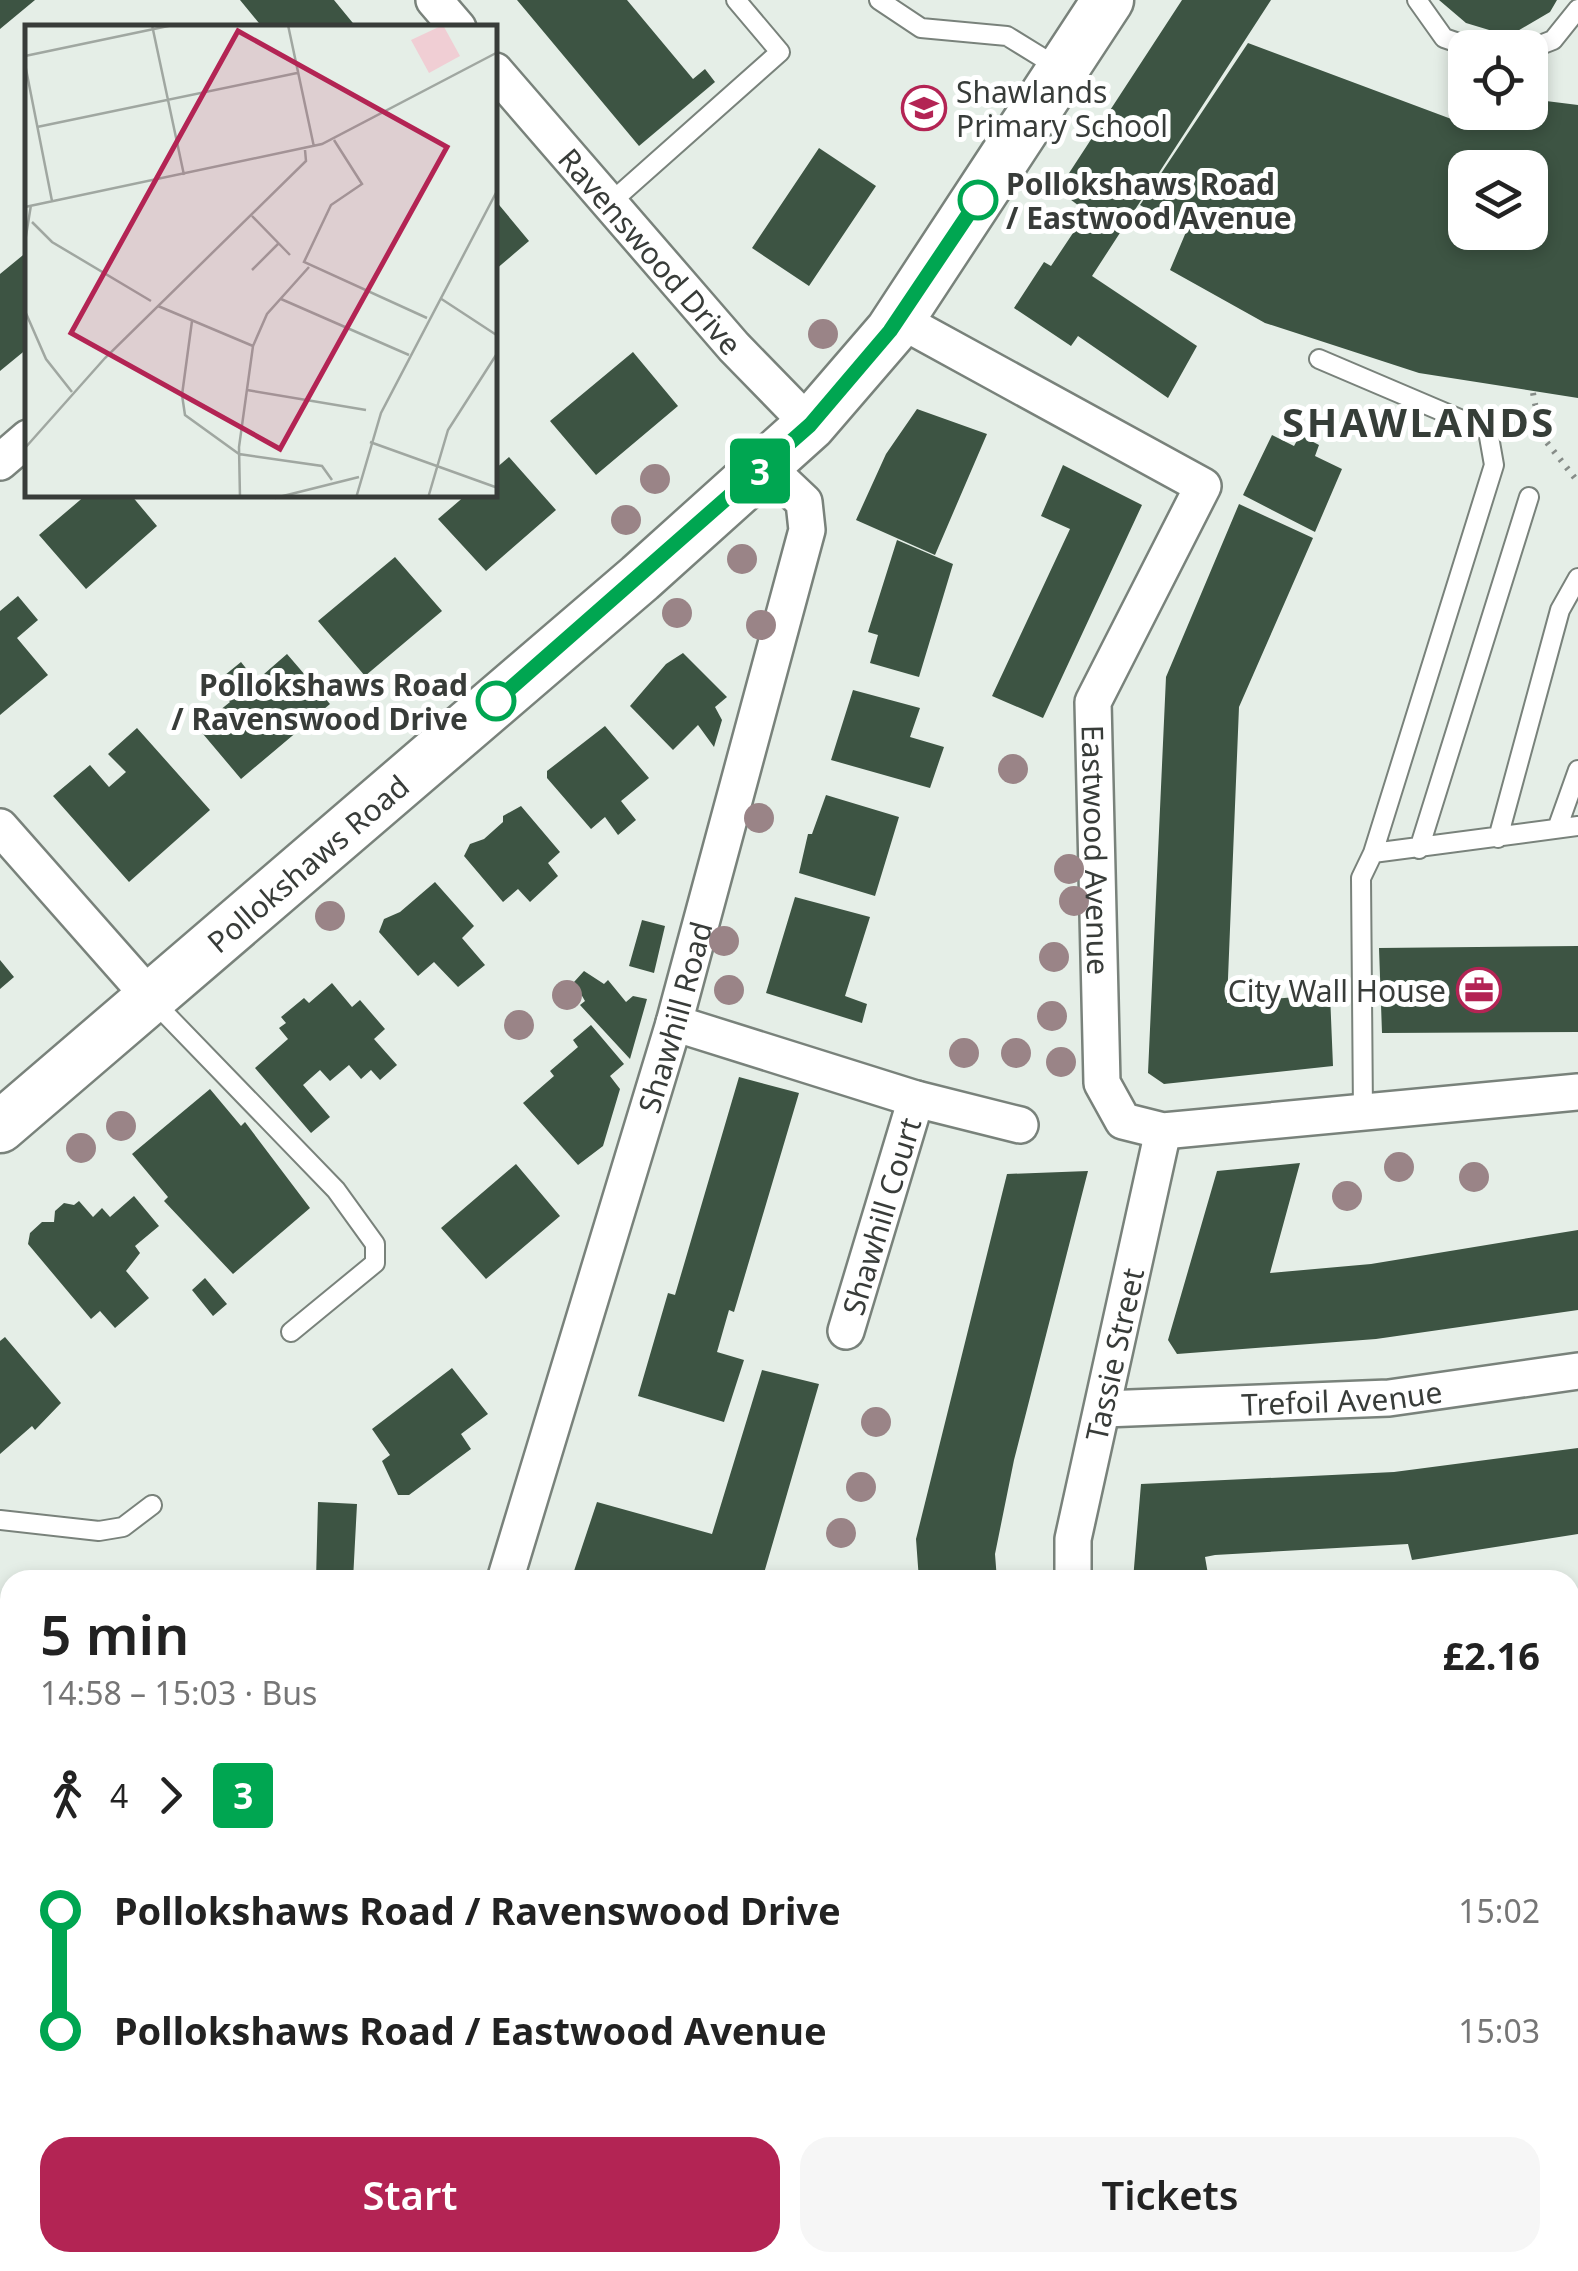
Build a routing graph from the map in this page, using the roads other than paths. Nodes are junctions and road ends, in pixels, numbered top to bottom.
1 (434, 0) edge
2 (736, 0) edge
3 (879, 0) edge
4 (1108, 0) edge
5 (1418, 0) edge
6 (1578, 9) edge
7 (455, 25) edge
8 (1448, 39) edge
9 (1548, 42) edge
10 (1063, 71) junction
11 (498, 74) edge
12 (610, 203) junction
13 (898, 320) junction
14 (1319, 359) dead end
15 (810, 425) junction
16 (25, 441) edge
17 (0, 462) edge
18 (766, 466) junction
19 (1529, 497) dead end
20 (1578, 578) edge
21 (1578, 770) edge
22 (1558, 826) junction
23 (1578, 826) edge
24 (0, 827) edge
25 (1498, 838) junction
26 (1419, 849) junction
27 (1373, 852) junction
28 (151, 998) junction
29 (674, 1023) junction
30 (1578, 1092) edge
31 (916, 1099) junction
32 (1363, 1112) junction
33 (1020, 1126) dead end
34 (0, 1127) edge
35 (1163, 1132) junction
36 (846, 1331) dead end
37 (291, 1332) dead end
38 (1578, 1372) edge
39 (1104, 1409) junction
40 (152, 1505) dead end
41 (0, 1520) edge
42 (508, 1570) edge
43 (1074, 1570) edge

1 - 7 street
2 - 12 lane
3 - 10 lane
4 - 10 street, Pollokshaws Road
5 - 8 lane
6 - 9 lane
10 - 13 street, Pollokshaws Road
11 - 12 street, Ravenswood Drive
12 - 15 street, Ravenswood Drive
13 - 15 street, Pollokshaws Road
13 - 35 street, Eastwood Avenue
14 - 27 lane
15 - 18 street, Pollokshaws Road
16 - 17 street
18 - 28 street, Pollokshaws Road
18 - 29 street, Shawhill Road
19 - 26 lane
20 - 25 lane
21 - 22 lane
22 - 23 lane
22 - 25 lane
24 - 28 street
25 - 26 lane
26 - 27 lane
27 - 32 lane
28 - 34 street, Pollokshaws Road
28 - 37 lane
29 - 31 street
29 - 42 street, Shawhill Road
30 - 32 street, Eastwood Avenue
31 - 33 street
31 - 36 street, Shawhill Court
32 - 35 street, Eastwood Avenue
35 - 39 street, Tassie Street
38 - 39 street, Trefoil Avenue
39 - 43 street, Tassie Street
40 - 41 lane

